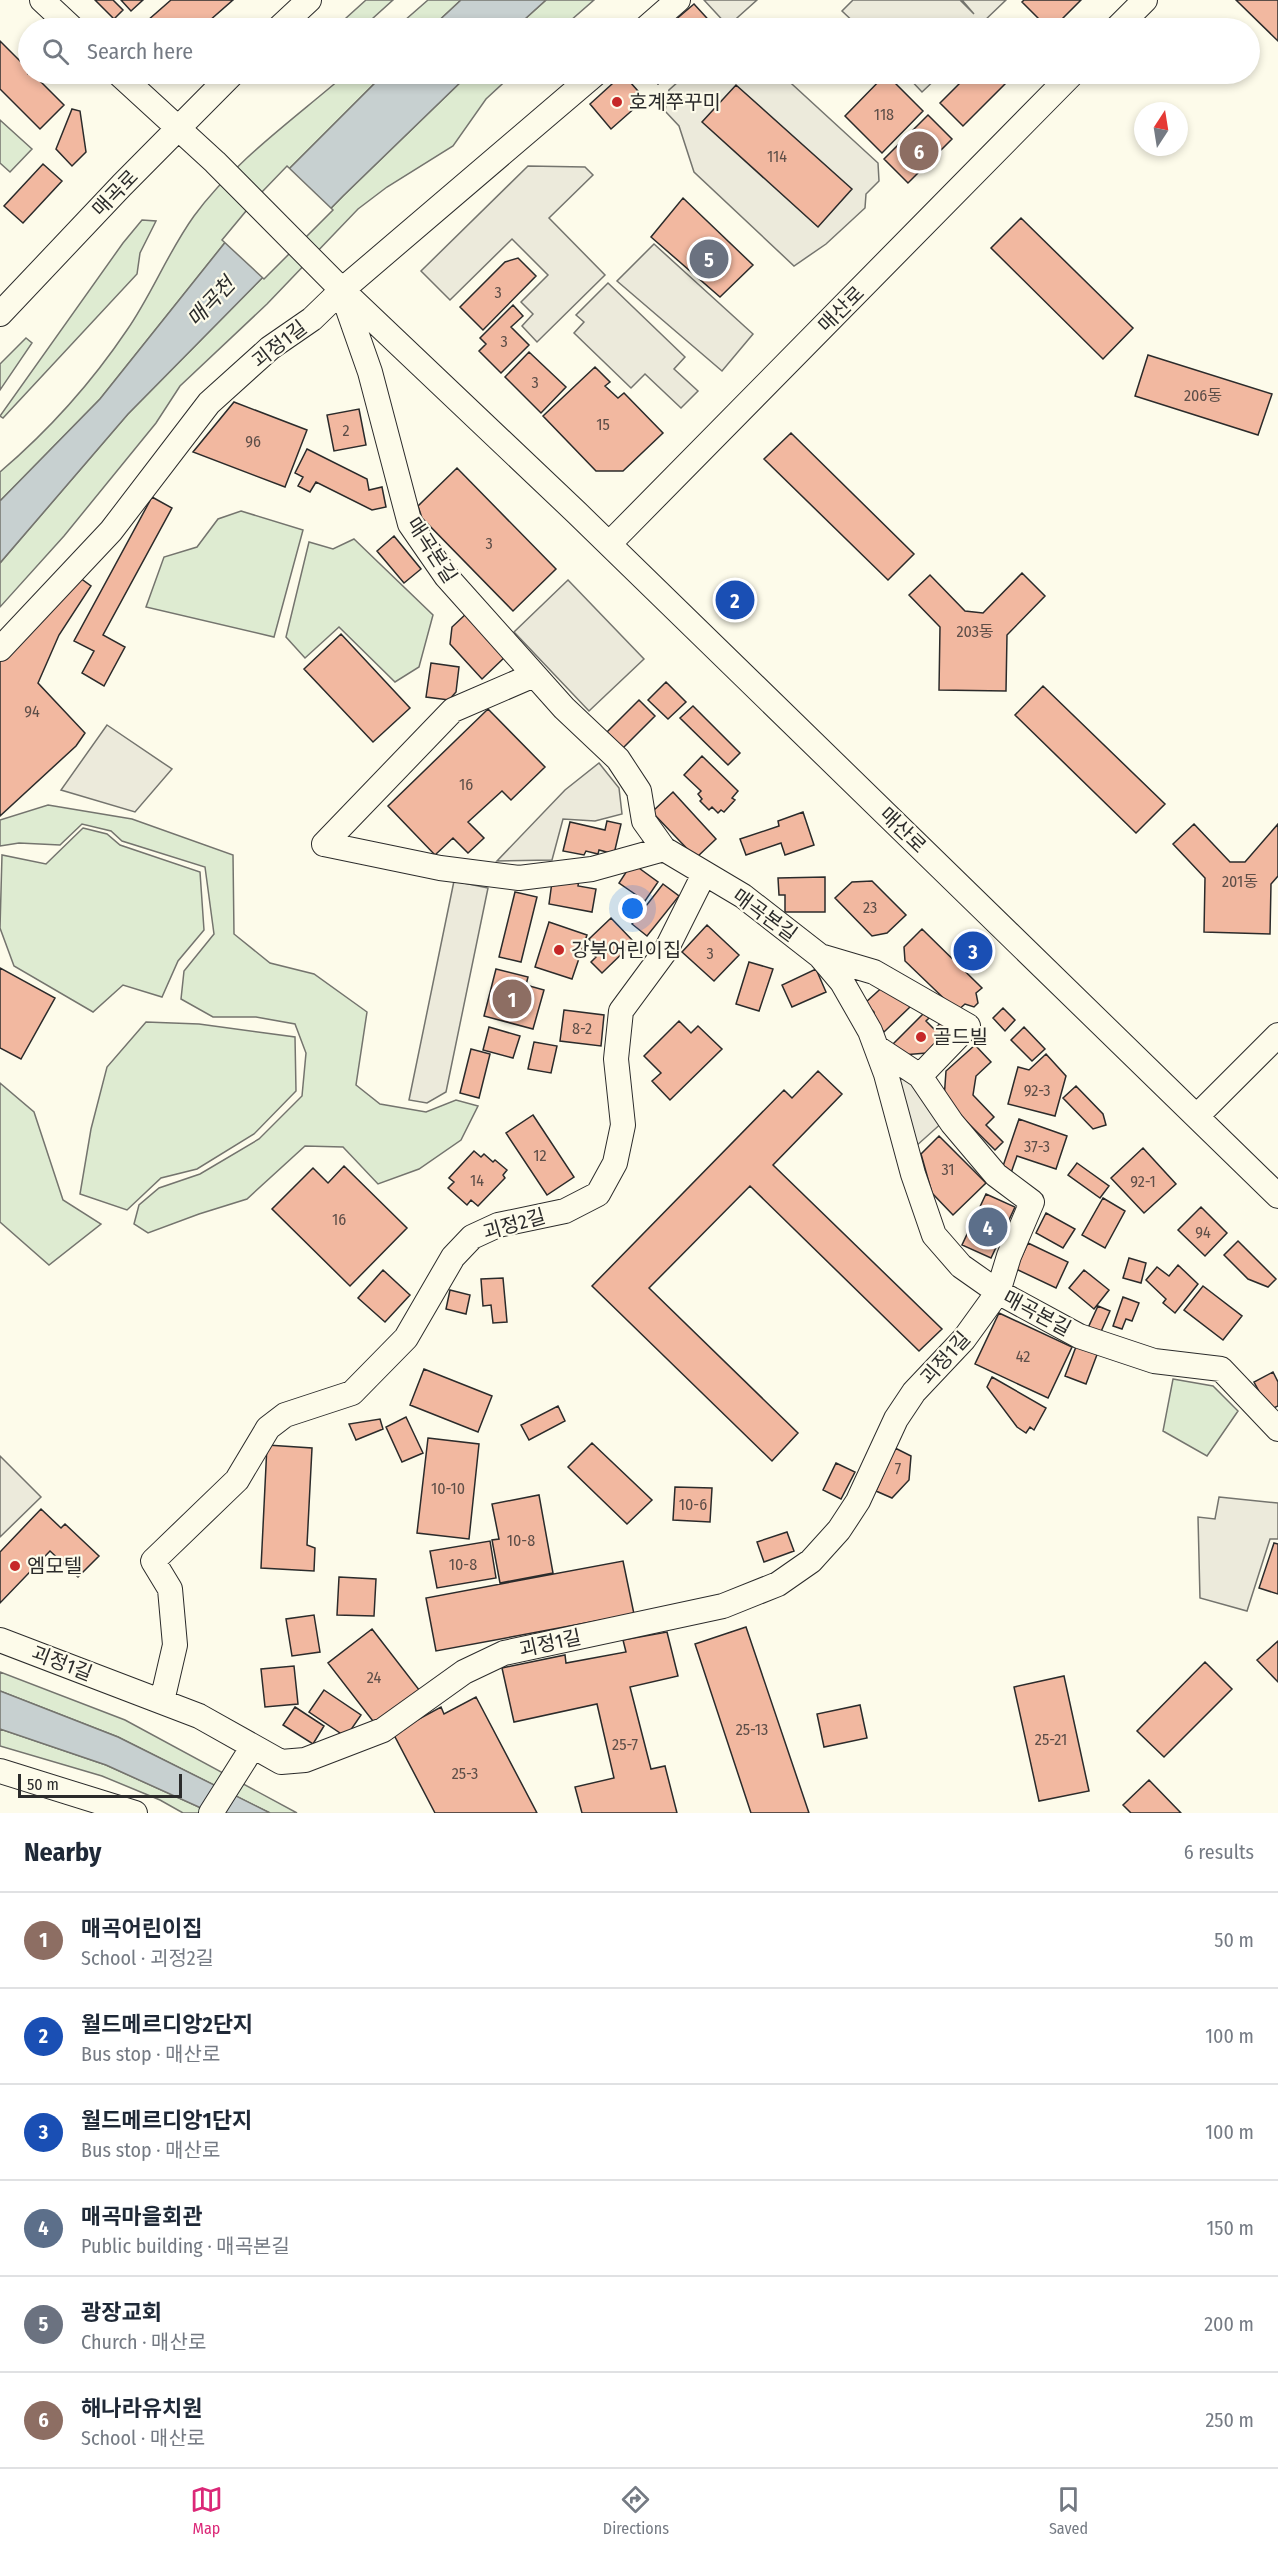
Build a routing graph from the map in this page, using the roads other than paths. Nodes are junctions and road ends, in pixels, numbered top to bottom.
1 (678, 0) edge
2 (1145, 0) edge
3 (305, 1) edge
4 (52, 3) edge
5 (64, 18) edge
6 (289, 18) edge
7 (657, 18) edge
8 (1127, 18) edge
9 (130, 84) edge
10 (222, 84) edge
11 (583, 84) edge
12 (1062, 84) edge
13 (177, 127) junction
14 (342, 290) junction
15 (0, 314) edge
16 (609, 544) junction
17 (0, 649) edge
18 (534, 675) junction
19 (664, 849) junction
20 (704, 874) junction
21 (820, 956) junction
22 (1278, 1035) edge
23 (876, 1047) junction
24 (920, 1076) junction
25 (1197, 1116) junction
26 (1278, 1196) edge
27 (998, 1292) junction
28 (1278, 1429) edge
29 (0, 1640) edge
30 (162, 1701) junction
31 (247, 1759) junction
32 (0, 1771) edge
33 (135, 1813) edge
34 (211, 1813) edge

1 - 7 street
2 - 8 street
3 - 6 street
4 - 5 street
9 - 13 street, 매산로
10 - 13 street, 매곡로
11 - 14 street, 괴정1길
12 - 16 street, 매산로
13 - 14 street, 매산로
13 - 15 street, 매곡로
14 - 16 street, 매산로
14 - 17 street, 괴정1길
14 - 18 street, 매곡본길
16 - 25 street, 매산로
18 - 19 street, 매곡본길
18 - 19 street
19 - 20 street, 매곡본길
20 - 21 street, 매곡본길
20 - 30 street, 괴정2길
21 - 23 street, 매곡본길
21 - 24 street
22 - 25 street
23 - 24 street
23 - 27 street, 매곡본길
24 - 27 street, 괴정1길
25 - 26 street, 매산로
27 - 28 street, 매곡본길
27 - 31 street, 괴정1길
29 - 30 street, 괴정1길
30 - 31 street, 괴정1길
31 - 34 street
32 - 33 street

